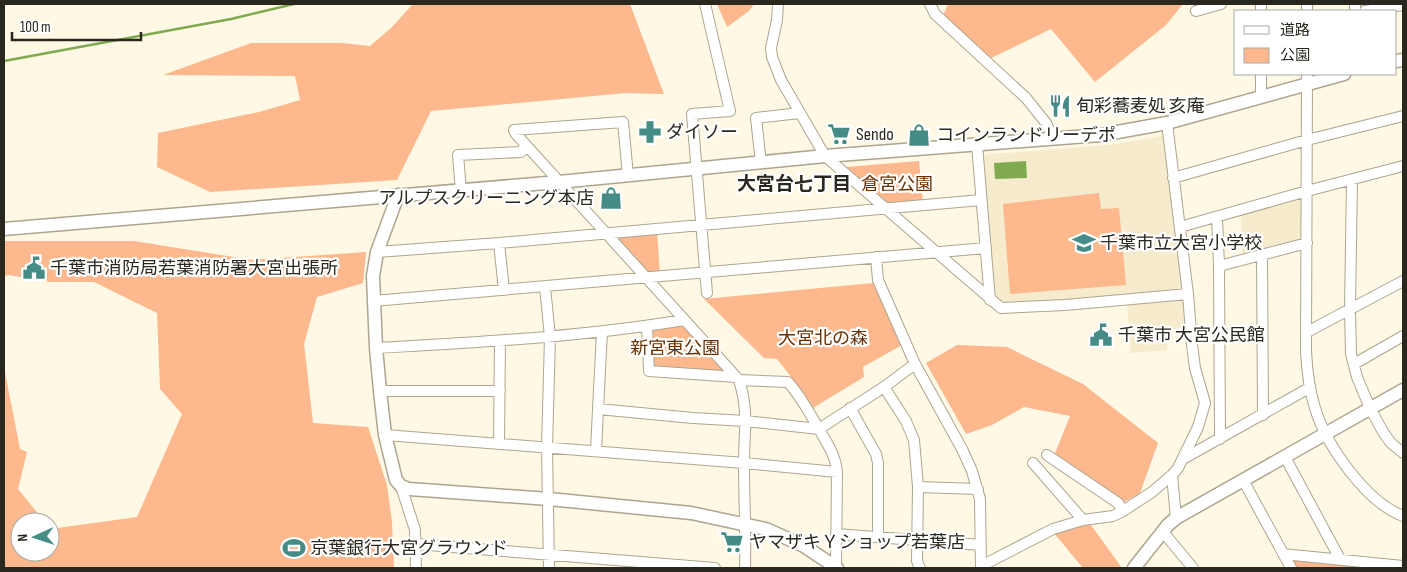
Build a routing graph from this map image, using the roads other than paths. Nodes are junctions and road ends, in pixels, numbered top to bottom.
1 (705, 4) edge
2 (778, 4) edge
3 (930, 4) edge
4 (1221, 4) edge
5 (1403, 5) edge
6 (1371, 10) edge
7 (1196, 11) dead end
8 (1261, 75) edge
9 (1337, 75) edge
10 (1307, 79) edge
11 (1261, 96) junction
12 (800, 113) junction
13 (1403, 116) edge
14 (1167, 123) junction
15 (1052, 138) junction
16 (1307, 140) junction
17 (977, 145) junction
18 (526, 146) junction
19 (826, 156) junction
20 (761, 163) junction
21 (1403, 166) edge
22 (696, 169) junction
23 (628, 176) junction
24 (1173, 178) junction
25 (1352, 180) junction
26 (559, 182) junction
27 (1308, 190) junction
28 (461, 191) junction
29 (398, 195) junction
30 (981, 200) junction
31 (884, 208) junction
32 (1217, 217) junction
33 (701, 226) junction
34 (1180, 228) junction
35 (4, 229) edge
36 (606, 233) junction
37 (499, 243) junction
38 (1307, 243) junction
39 (986, 248) junction
40 (377, 252) junction
41 (934, 252) junction
42 (1262, 254) junction
43 (876, 257) junction
44 (1219, 266) junction
45 (705, 272) junction
46 (646, 276) junction
47 (1403, 281) edge
48 (545, 287) junction
49 (504, 290) junction
50 (706, 294) dead end
51 (1188, 294) junction
52 (990, 300) junction
53 (373, 301) junction
54 (1350, 309) junction
55 (684, 320) junction
56 (647, 326) junction
57 (602, 332) junction
58 (1307, 332) junction
59 (1403, 336) edge
60 (550, 337) junction
61 (500, 341) junction
62 (376, 348) junction
63 (915, 364) junction
64 (1354, 364) junction
65 (737, 378) junction
66 (884, 386) junction
67 (1309, 388) junction
68 (1403, 390) edge
69 (380, 391) junction
70 (500, 391) junction
71 (850, 408) junction
72 (1370, 408) junction
73 (598, 409) junction
74 (1263, 414) junction
75 (746, 420) junction
76 (819, 429) junction
77 (1327, 433) junction
78 (385, 435) junction
79 (1220, 439) junction
80 (500, 443) junction
81 (548, 447) junction
82 (596, 451) junction
83 (1403, 453) edge
84 (1047, 455) dead end
85 (1285, 457) junction
86 (1183, 458) junction
87 (744, 463) junction
88 (1032, 463) dead end
89 (837, 472) junction
90 (1172, 475) junction
91 (1243, 480) junction
92 (401, 486) junction
93 (918, 486) junction
94 (978, 489) junction
95 (549, 499) junction
96 (1124, 511) junction
97 (1403, 516) edge
98 (1176, 518) junction
99 (1083, 520) junction
100 (746, 524) junction
101 (1163, 532) junction
102 (836, 534) junction
103 (878, 537) junction
104 (917, 540) junction
105 (416, 544) junction
106 (981, 545) junction
107 (549, 554) junction
108 (1283, 554) junction
109 (1340, 559) junction
110 (599, 563) edge
111 (647, 565) edge
112 (981, 566) edge
113 (1403, 566) edge
114 (698, 567) edge
115 (416, 568) edge
116 (549, 568) edge
117 (715, 568) edge
118 (745, 568) edge
119 (836, 568) edge
120 (920, 568) edge
121 (1134, 568) edge
122 (1192, 568) edge
123 (1292, 568) edge

1 - 22 street
2 - 12 street
3 - 15 street
4 - 7 street
5 - 6 street
8 - 11 street
9 - 10 street
10 - 11 street
10 - 16 street
11 - 14 street
12 - 19 street
12 - 20 street
13 - 16 street
14 - 15 street
14 - 24 street
15 - 17 street
16 - 24 street
16 - 27 street
17 - 19 street
17 - 30 street
18 - 23 street
18 - 26 street
18 - 28 street
19 - 20 street
19 - 31 street
20 - 22 street
21 - 25 street
22 - 23 street
22 - 33 street
23 - 26 street
24 - 34 street
25 - 27 street
25 - 54 street
26 - 28 street
26 - 36 street
27 - 32 street
27 - 38 street
28 - 29 street
29 - 35 street
29 - 40 street
30 - 31 street
30 - 39 street
31 - 33 street
31 - 41 street
32 - 34 street
32 - 44 street
33 - 36 street
33 - 45 street
34 - 51 street
36 - 37 street
36 - 46 street
37 - 40 street
37 - 49 street
38 - 42 street
38 - 58 street
39 - 41 street
39 - 52 street
40 - 53 street
41 - 43 street
41 - 52 street
42 - 44 street
42 - 74 street
43 - 45 street
43 - 63 street
44 - 79 street
45 - 46 street
45 - 50 street
46 - 48 street
46 - 55 street
47 - 54 street
48 - 49 street
48 - 60 street
49 - 53 street
51 - 52 street
51 - 86 street
53 - 62 street
54 - 58 street
54 - 64 street
55 - 56 street
55 - 65 street
56 - 57 street
56 - 65 street
57 - 60 street
57 - 73 street
58 - 67 street
59 - 64 street
60 - 61 street
60 - 81 street
61 - 62 street
61 - 70 street
62 - 69 street
63 - 66 street
63 - 94 street
64 - 72 street
65 - 75 street
65 - 76 street
66 - 71 street
66 - 93 street
67 - 74 street
67 - 77 street
68 - 72 street
69 - 70 street
69 - 78 street
70 - 80 street
71 - 76 street
71 - 103 street
72 - 77 street
72 - 83 street
73 - 75 street
73 - 82 street
74 - 79 street
75 - 76 street
75 - 87 street
76 - 89 street
77 - 85 street
77 - 97 street
78 - 80 street
78 - 92 street
79 - 86 street
80 - 81 street
81 - 82 street
81 - 95 street
82 - 87 street
84 - 96 street
85 - 91 street
85 - 109 street
86 - 90 street
87 - 89 street
87 - 100 street
88 - 99 street
89 - 102 street
90 - 96 street
90 - 98 street
91 - 98 street
91 - 108 street
92 - 95 street
92 - 105 street
93 - 94 street
93 - 104 street
94 - 106 street
95 - 100 street
95 - 107 street
96 - 99 street
98 - 101 street
99 - 112 street
100 - 118 street
100 - 119 street
101 - 121 street
101 - 122 street
102 - 103 street
102 - 119 street
103 - 104 street
104 - 106 street
104 - 120 street
105 - 107 street
105 - 115 street
106 - 112 street
107 - 110 street
107 - 116 street
108 - 109 street
108 - 123 street
109 - 113 street
110 - 111 street
111 - 114 street
114 - 117 street

